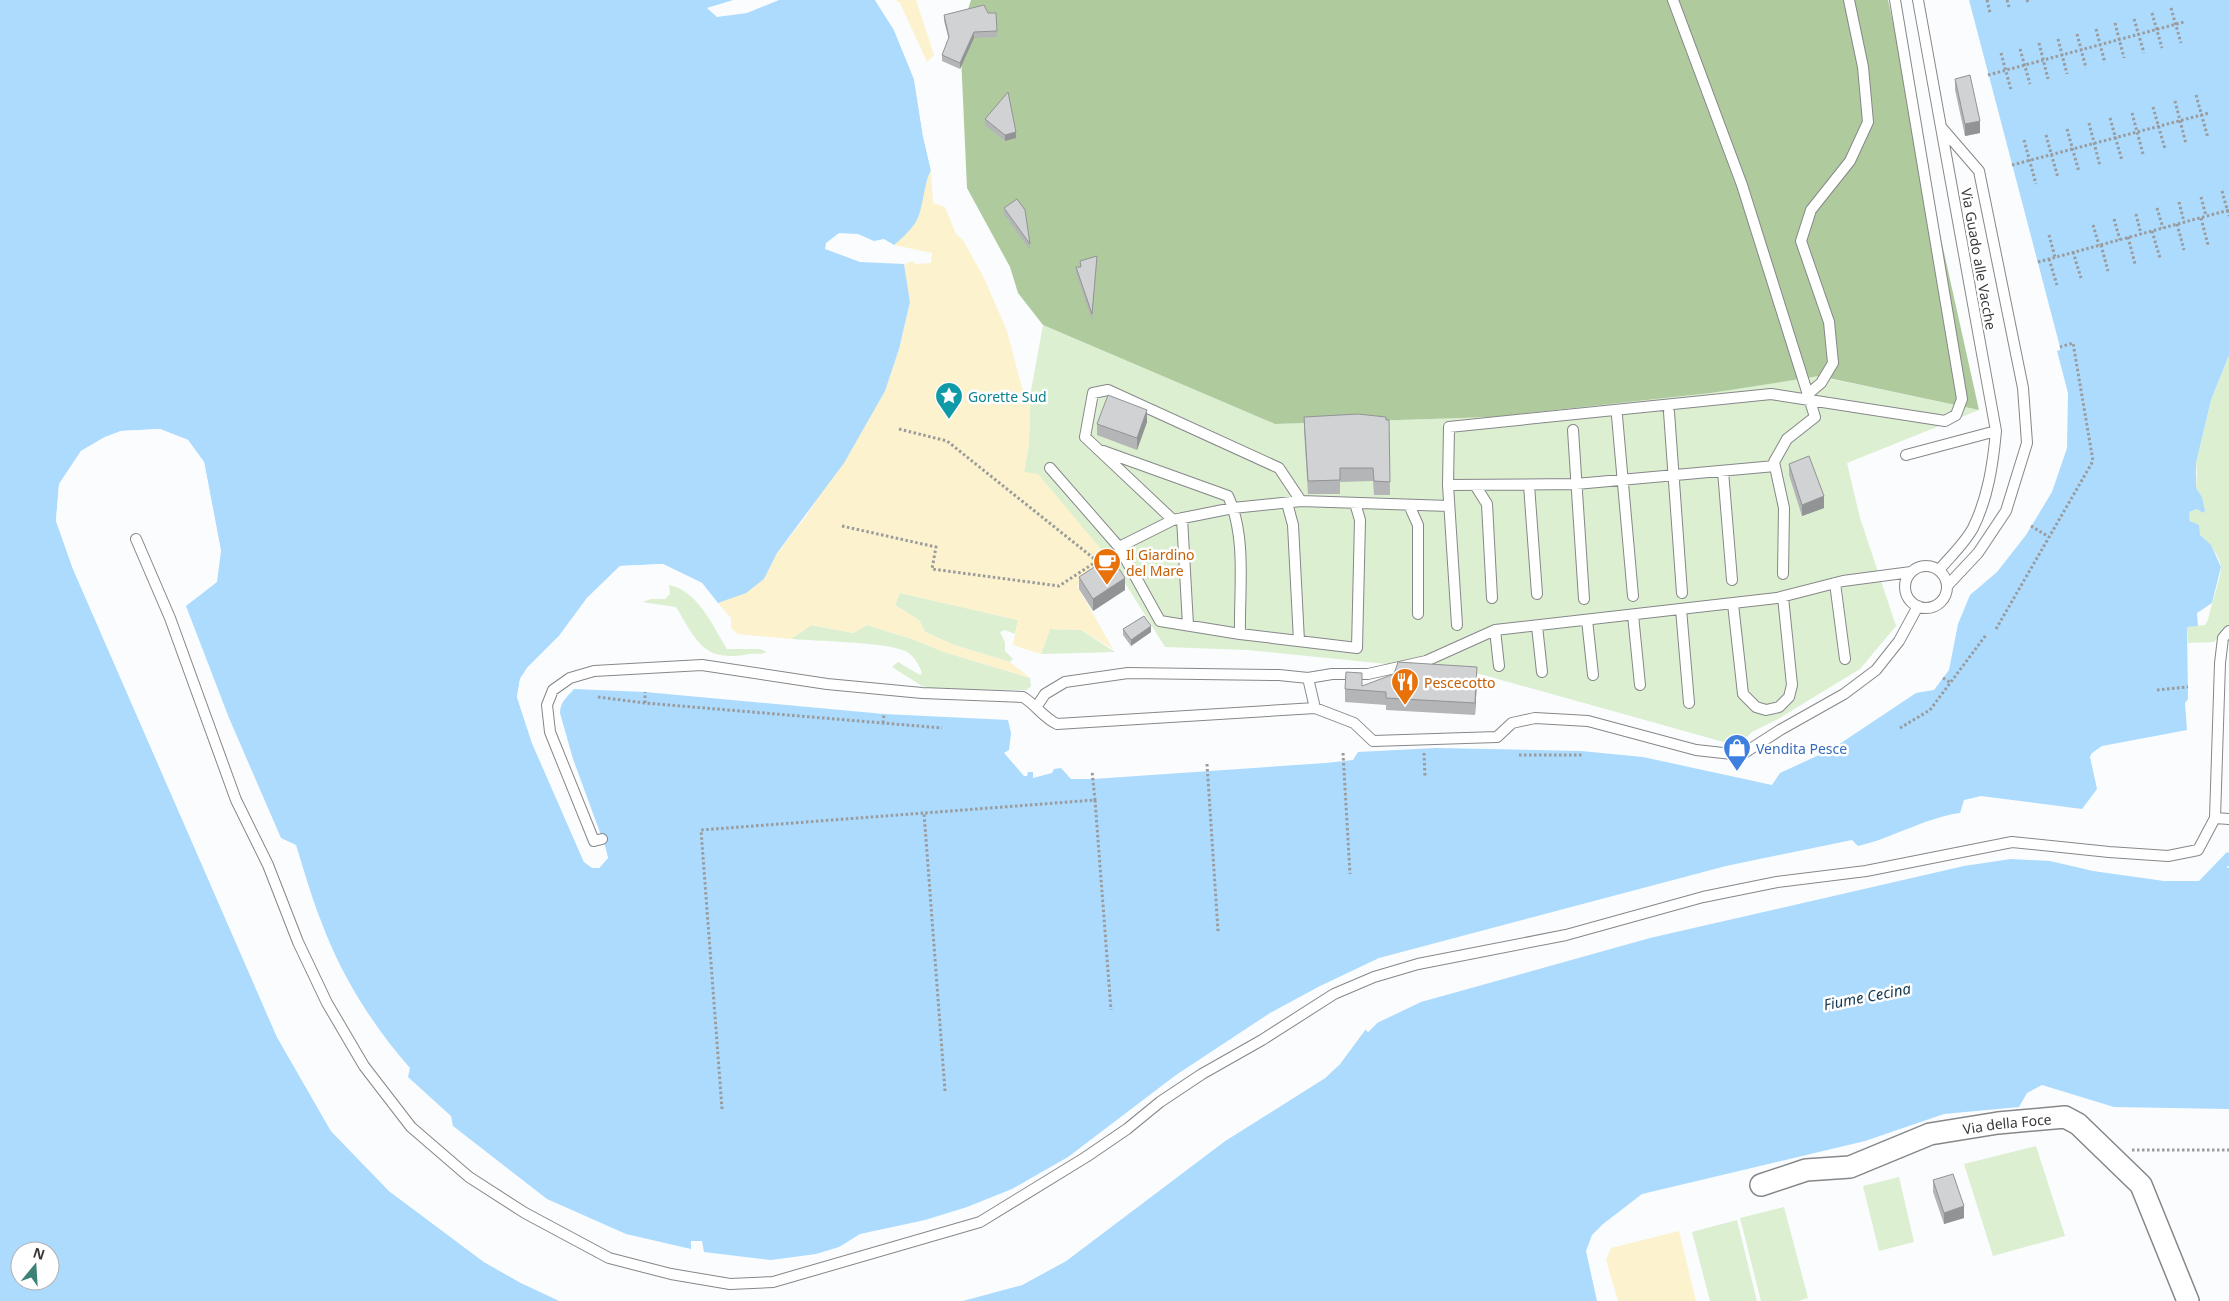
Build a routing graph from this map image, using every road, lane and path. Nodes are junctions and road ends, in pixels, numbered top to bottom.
1 (1673, 0) edge
2 (1849, 0) edge
3 (1895, 0) edge
4 (1918, 0) edge
5 (1987, 0) edge
6 (2007, 0) edge
7 (2009, 7) dead end
8 (2171, 8) dead end
9 (2152, 13) dead end
10 (1990, 14) dead end
11 (2134, 19) dead end
12 (2184, 22) dead end
13 (2115, 24) dead end
14 (2176, 24) junction
15 (2096, 29) dead end
16 (2157, 30) junction
17 (2077, 34) dead end
18 (2138, 34) junction
19 (2058, 39) dead end
20 (2120, 40) junction
21 (2039, 43) dead end
22 (2181, 43) dead end
23 (2100, 45) junction
24 (2162, 48) dead end
25 (2020, 49) dead end
26 (2081, 50) junction
27 (2001, 53) dead end
28 (2144, 53) dead end
29 (2062, 55) junction
30 (2124, 58) dead end
31 (2044, 60) junction
32 (2105, 63) dead end
33 (2024, 66) junction
34 (2086, 68) dead end
35 (2006, 71) junction
36 (2067, 74) dead end
37 (1988, 75) dead end
38 (2048, 79) dead end
39 (2030, 84) dead end
40 (2011, 90) dead end
41 (2196, 95) dead end
42 (2175, 101) dead end
43 (2153, 107) dead end
44 (2132, 113) dead end
45 (2209, 113) dead end
46 (2202, 115) junction
47 (2110, 118) dead end
48 (2180, 121) junction
49 (2088, 124) dead end
50 (1941, 126) junction
51 (2159, 127) junction
52 (2067, 129) dead end
53 (2137, 132) junction
54 (2046, 135) dead end
55 (2116, 138) junction
56 (2208, 138) dead end
57 (2024, 140) dead end
58 (2094, 144) junction
59 (2186, 144) dead end
60 (2073, 149) junction
61 (2164, 149) dead end
62 (2143, 154) dead end
63 (2052, 155) junction
64 (2029, 161) junction
65 (2122, 161) dead end
66 (2012, 166) dead end
67 (2100, 166) dead end
68 (2079, 172) dead end
69 (2058, 178) dead end
70 (2036, 184) dead end
71 (2222, 190) dead end
72 (2201, 196) dead end
73 (2179, 202) dead end
74 (2157, 208) dead end
75 (2228, 211) edge
76 (2136, 214) dead end
77 (2206, 216) junction
78 (2229, 216) edge
79 (2201, 218) junction
80 (2114, 219) dead end
81 (2184, 222) junction
82 (2177, 224) junction
83 (2093, 225) dead end
84 (2163, 228) junction
85 (2152, 231) junction
86 (2141, 234) junction
87 (2049, 235) dead end
88 (2128, 238) junction
89 (2120, 240) junction
90 (2208, 244) dead end
91 (2100, 245) junction
92 (2184, 250) dead end
93 (2074, 252) junction
94 (2056, 257) junction
95 (2160, 258) dead end
96 (2049, 259) junction
97 (2038, 262) dead end
98 (2135, 264) dead end
99 (2108, 271) dead end
100 (2081, 278) dead end
101 (2057, 285) dead end
102 (2060, 347) dead end
103 (1809, 396) junction
104 (1669, 412) dead end
105 (1617, 416) dead end
106 (899, 429) dead end
107 (1573, 430) dead end
108 (1996, 431) junction
109 (1097, 449) junction
110 (1906, 456) dead end
111 (1775, 466) junction
112 (1050, 468) dead end
113 (1724, 471) junction
114 (1673, 476) junction
115 (1624, 480) junction
116 (1576, 484) junction
117 (1475, 485) junction
118 (1529, 485) junction
119 (1448, 486) junction
120 (1301, 501) junction
121 (1287, 503) junction
122 (1354, 503) junction
123 (1409, 505) junction
124 (1449, 506) junction
125 (1233, 508) junction
126 (1178, 519) junction
127 (842, 526) dead end
128 (2031, 526) dead end
129 (2049, 537) junction
130 (136, 539) dead end
131 (1119, 547) junction
132 (1097, 561) junction
133 (1939, 570) junction
134 (1911, 572) junction
135 (1784, 574) dead end
136 (1732, 580) dead end
137 (1835, 583) junction
138 (1948, 585) junction
139 (1682, 592) dead end
140 (1538, 594) dead end
141 (1633, 596) dead end
142 (1783, 597) junction
143 (1492, 598) dead end
144 (1584, 599) dead end
145 (1733, 604) junction
146 (1918, 606) junction
147 (1681, 609) junction
148 (1418, 614) dead end
149 (1633, 615) junction
150 (1588, 620) junction
151 (1188, 624) junction
152 (1457, 625) dead end
153 (1537, 626) junction
154 (1996, 629) dead end
155 (1495, 630) junction
156 (2229, 631) edge
157 (1240, 634) junction
158 (1986, 635) dead end
159 (1299, 641) junction
160 (1845, 659) dead end
161 (1499, 666) dead end
162 (1542, 672) dead end
163 (1593, 675) dead end
164 (1308, 678) junction
165 (1943, 678) dead end
166 (1951, 683) junction
167 (1640, 685) dead end
168 (2188, 687) dead end
169 (2157, 690) dead end
170 (646, 692) dead end
171 (598, 697) dead end
172 (645, 702) junction
173 (1689, 703) dead end
174 (1037, 706) junction
175 (1315, 708) junction
176 (884, 714) dead end
177 (883, 723) junction
178 (942, 728) dead end
179 (1900, 728) dead end
180 (1523, 750) dead end
181 (1424, 752) dead end
182 (1343, 753) dead end
183 (1582, 755) dead end
184 (1207, 764) dead end
185 (1092, 771) dead end
186 (1425, 777) dead end
187 (1095, 800) junction
188 (924, 813) junction
189 (2215, 818) junction
190 (2229, 819) edge
191 (602, 839) dead end
192 (1350, 874) dead end
193 (1218, 931) dead end
194 (1111, 1010) dead end
195 (945, 1090) dead end
196 (722, 1109) dead end
197 (2104, 1150) junction
198 (2229, 1150) edge
199 (1761, 1185) dead end
200 (2188, 1301) edge

1 - 103 lane
2 - 103 lane
3 - 103 lane
4 - 50 lane, Via Guado alle Vacche
5 - 10 path
6 - 7 path
8 - 14 path
9 - 16 path
11 - 18 path
12 - 14 path
13 - 20 path
14 - 16 path
14 - 22 path
15 - 23 path
16 - 18 path
16 - 24 path
17 - 26 path
18 - 20 path
18 - 28 path
19 - 29 path
20 - 23 path
20 - 30 path
21 - 31 path
23 - 26 path
23 - 32 path
25 - 33 path
26 - 29 path
26 - 34 path
27 - 35 path
29 - 31 path
29 - 36 path
31 - 33 path
31 - 38 path
33 - 35 path
33 - 39 path
35 - 37 path
35 - 40 path
41 - 46 path
42 - 48 path
43 - 51 path
44 - 53 path
45 - 46 path
46 - 48 path
46 - 56 path
47 - 55 path
48 - 51 path
48 - 59 path
49 - 58 path
50 - 108 lane, Via Guado alle Vacche
50 - 138 lane
51 - 53 path
51 - 61 path
52 - 60 path
53 - 55 path
53 - 62 path
54 - 63 path
55 - 58 path
55 - 65 path
57 - 64 path
58 - 60 path
58 - 67 path
60 - 63 path
60 - 68 path
63 - 64 path
63 - 69 path
64 - 66 path
64 - 70 path
71 - 75 path
72 - 77 path
73 - 81 path
74 - 84 path
75 - 77 path
75 - 78 path
76 - 86 path
77 - 79 path
79 - 81 path
79 - 90 path
80 - 89 path
81 - 82 path
82 - 84 path
82 - 92 path
83 - 91 path
84 - 85 path
85 - 86 path
85 - 95 path
86 - 88 path
87 - 94 path
88 - 89 path
88 - 98 path
89 - 91 path
91 - 93 path
91 - 99 path
93 - 94 path
93 - 100 path
94 - 96 path
96 - 97 path
96 - 101 path
102 - 129 path
103 - 111 lane
103 - 119 lane
104 - 114 lane
105 - 115 lane
106 - 132 path
107 - 116 lane
108 - 110 lane
108 - 133 lane, Via Guado alle Vacche
109 - 120 lane
109 - 125 lane
109 - 126 lane
111 - 113 lane
111 - 135 lane
112 - 131 lane
113 - 114 lane
113 - 136 lane
114 - 115 lane
114 - 139 lane
115 - 116 lane
115 - 141 lane
116 - 118 lane
116 - 144 lane
117 - 118 lane
117 - 119 lane
117 - 143 lane
118 - 140 lane
119 - 124 lane
120 - 121 lane
120 - 122 lane
121 - 125 lane
121 - 159 lane
122 - 123 lane
122 - 159 lane
123 - 124 lane
123 - 148 lane
124 - 152 lane
125 - 126 lane
125 - 157 lane
126 - 131 lane
126 - 151 lane
127 - 132 path
128 - 129 path
129 - 154 path
130 - 189 lane
131 - 132 path
131 - 151 lane
133 - 134 lane
133 - 138 lane
134 - 137 lane
134 - 146 lane
137 - 142 lane
137 - 160 lane
138 - 146 lane
142 - 145 lane
142 - 145 lane
145 - 147 lane
146 - 175 lane
147 - 149 lane
147 - 173 lane
149 - 150 lane
149 - 167 lane
150 - 153 lane
150 - 163 lane
151 - 157 lane
153 - 155 lane
153 - 162 lane
155 - 161 lane
155 - 164 lane
156 - 189 lane
157 - 159 lane
158 - 166 path
164 - 174 lane
164 - 175 lane
165 - 166 path
166 - 179 path
168 - 169 path
170 - 172 path
171 - 172 path
172 - 177 path
174 - 175 lane
174 - 191 lane
176 - 177 path
177 - 178 path
180 - 183 path
181 - 186 path
182 - 192 path
184 - 193 path
185 - 187 path
187 - 188 path
187 - 194 path
188 - 195 path
188 - 196 path
189 - 190 lane
197 - 198 path
197 - 199 street, Via della Foce
197 - 200 street, Via della Foce

